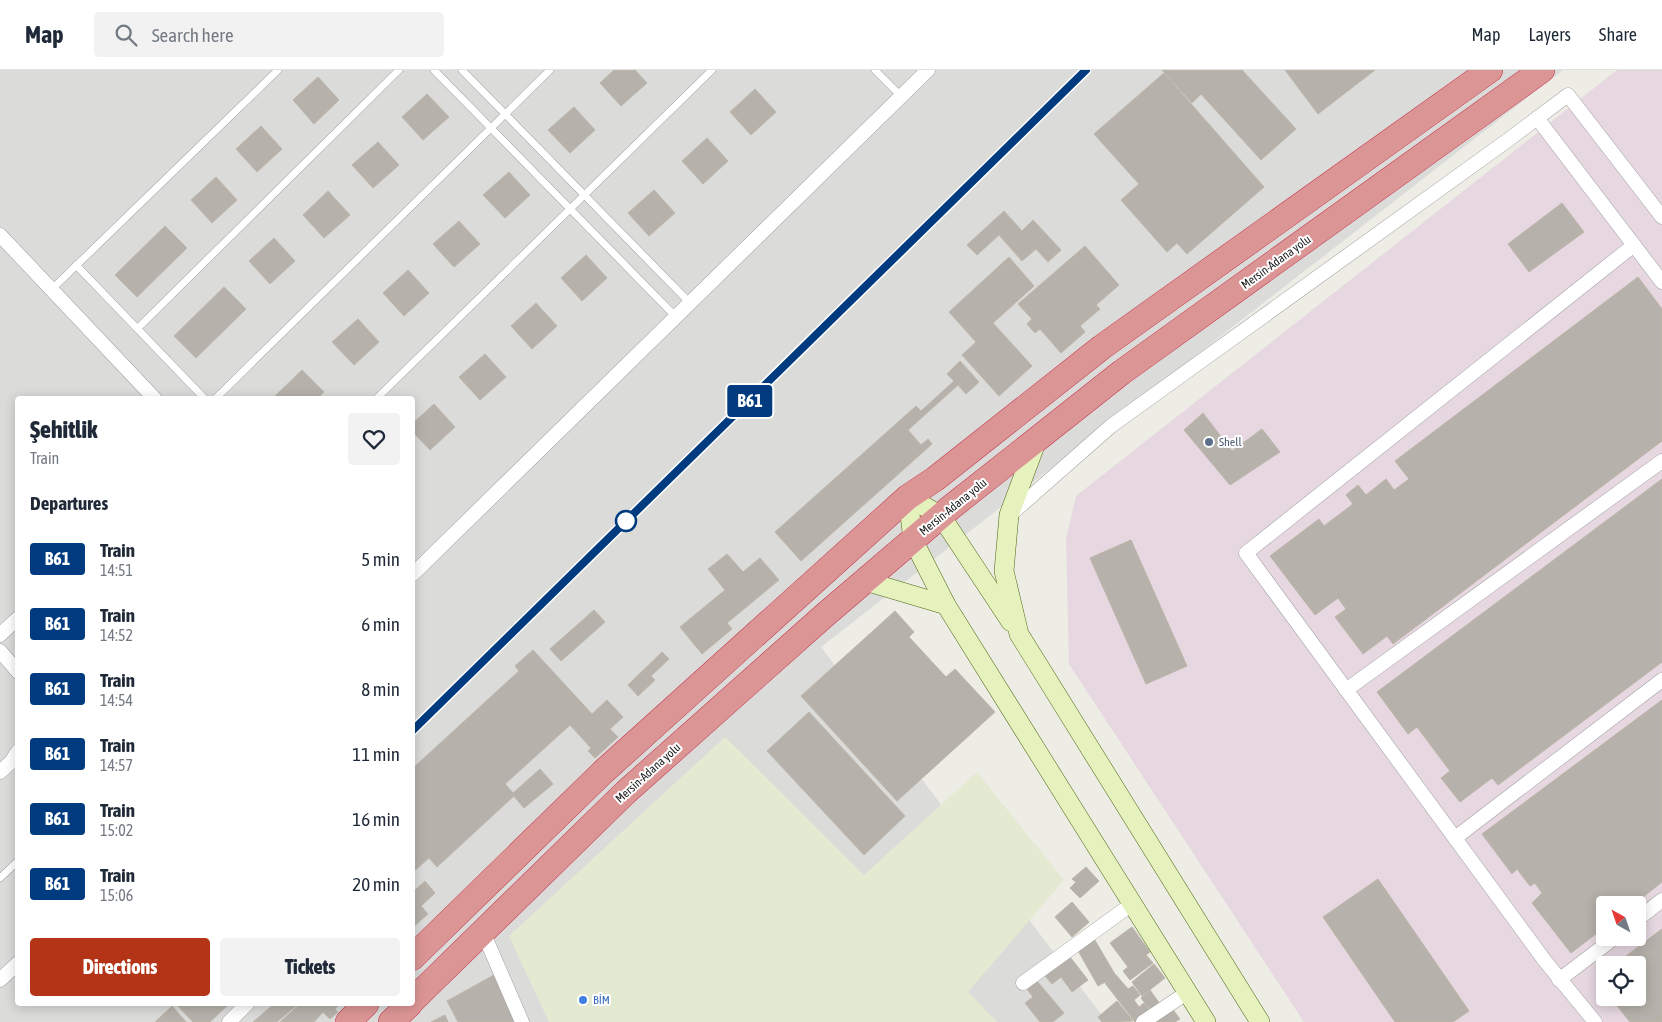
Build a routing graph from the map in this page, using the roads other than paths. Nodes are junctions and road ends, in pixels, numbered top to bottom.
1 (278, 70) edge
2 (399, 70) edge
3 (434, 70) edge
4 (462, 70) edge
5 (550, 70) edge
6 (712, 70) edge
7 (875, 70) edge
8 (928, 70) edge
9 (1490, 70) edge
10 (1542, 70) edge
11 (901, 96) junction
12 (505, 114) junction
13 (1537, 118) junction
14 (491, 128) junction
15 (584, 195) junction
16 (570, 210) junction
17 (1662, 217) edge
18 (0, 235) edge
19 (1634, 245) junction
20 (76, 265) junction
21 (1662, 282) edge
22 (51, 290) junction
23 (690, 303) junction
24 (676, 317) junction
25 (138, 328) junction
26 (152, 396) edge
27 (202, 396) edge
28 (219, 396) edge
29 (379, 396) edge
30 (1037, 440) junction
31 (1662, 461) edge
32 (908, 497) junction
33 (941, 516) junction
34 (1008, 516) junction
35 (913, 540) junction
36 (415, 572) edge
37 (865, 580) junction
38 (946, 605) junction
39 (15, 621) edge
40 (1019, 634) junction
41 (0, 635) edge
42 (0, 651) edge
43 (15, 668) edge
44 (1662, 680) edge
45 (1346, 690) junction
46 (15, 760) edge
47 (0, 772) edge
48 (1455, 838) junction
49 (15, 864) edge
50 (0, 878) edge
51 (1662, 900) edge
52 (1132, 904) junction
53 (1646, 913) edge
54 (482, 932) junction
55 (1604, 946) edge
56 (415, 955) edge
57 (15, 966) edge
58 (0, 980) edge
59 (1559, 980) junction
60 (1023, 983) dead end
61 (1188, 992) junction
62 (415, 998) edge
63 (245, 1006) edge
64 (364, 1006) edge
65 (407, 1006) edge
66 (229, 1022) edge
67 (348, 1022) edge
68 (391, 1022) edge
69 (522, 1022) edge
70 (1143, 1022) edge
71 (1206, 1022) edge
72 (1260, 1022) edge
73 (1595, 1022) edge

1 - 20 lane
2 - 25 lane
3 - 14 lane
4 - 12 lane
5 - 12 lane
6 - 15 lane
7 - 11 lane
8 - 11 street
9 - 32 highway
10 - 30 highway, Mersin-Adana yolu
11 - 23 street
12 - 14 lane
12 - 15 lane
13 - 17 street
13 - 19 street
13 - 34 street
14 - 16 lane
14 - 28 lane
15 - 16 lane
15 - 23 lane
16 - 24 lane
16 - 29 lane
18 - 22 street
19 - 21 street
19 - 45 street
20 - 22 lane
20 - 25 lane
22 - 26 street
23 - 24 street
24 - 36 street
25 - 27 lane
30 - 33 highway, Mersin-Adana yolu
30 - 34 main road
31 - 45 street
32 - 33 main road
32 - 35 main road
32 - 56 highway
33 - 35 highway, Mersin-Adana yolu
33 - 40 main road
34 - 40 main road
35 - 37 highway, Mersin-Adana yolu
35 - 38 main road
37 - 38 main road
37 - 54 highway, Mersin-Adana yolu
38 - 52 main road
39 - 41 street
40 - 72 main road
42 - 43 street
44 - 48 street
45 - 48 street
46 - 47 street
48 - 59 street
49 - 50 lane
51 - 53 street
52 - 60 street
52 - 61 main road
54 - 62 highway, Mersin-Adana yolu
54 - 69 street
55 - 59 street
57 - 58 street
59 - 73 street
61 - 70 street
61 - 71 main road
63 - 66 street
64 - 67 highway
65 - 68 highway, Mersin-Adana yolu

